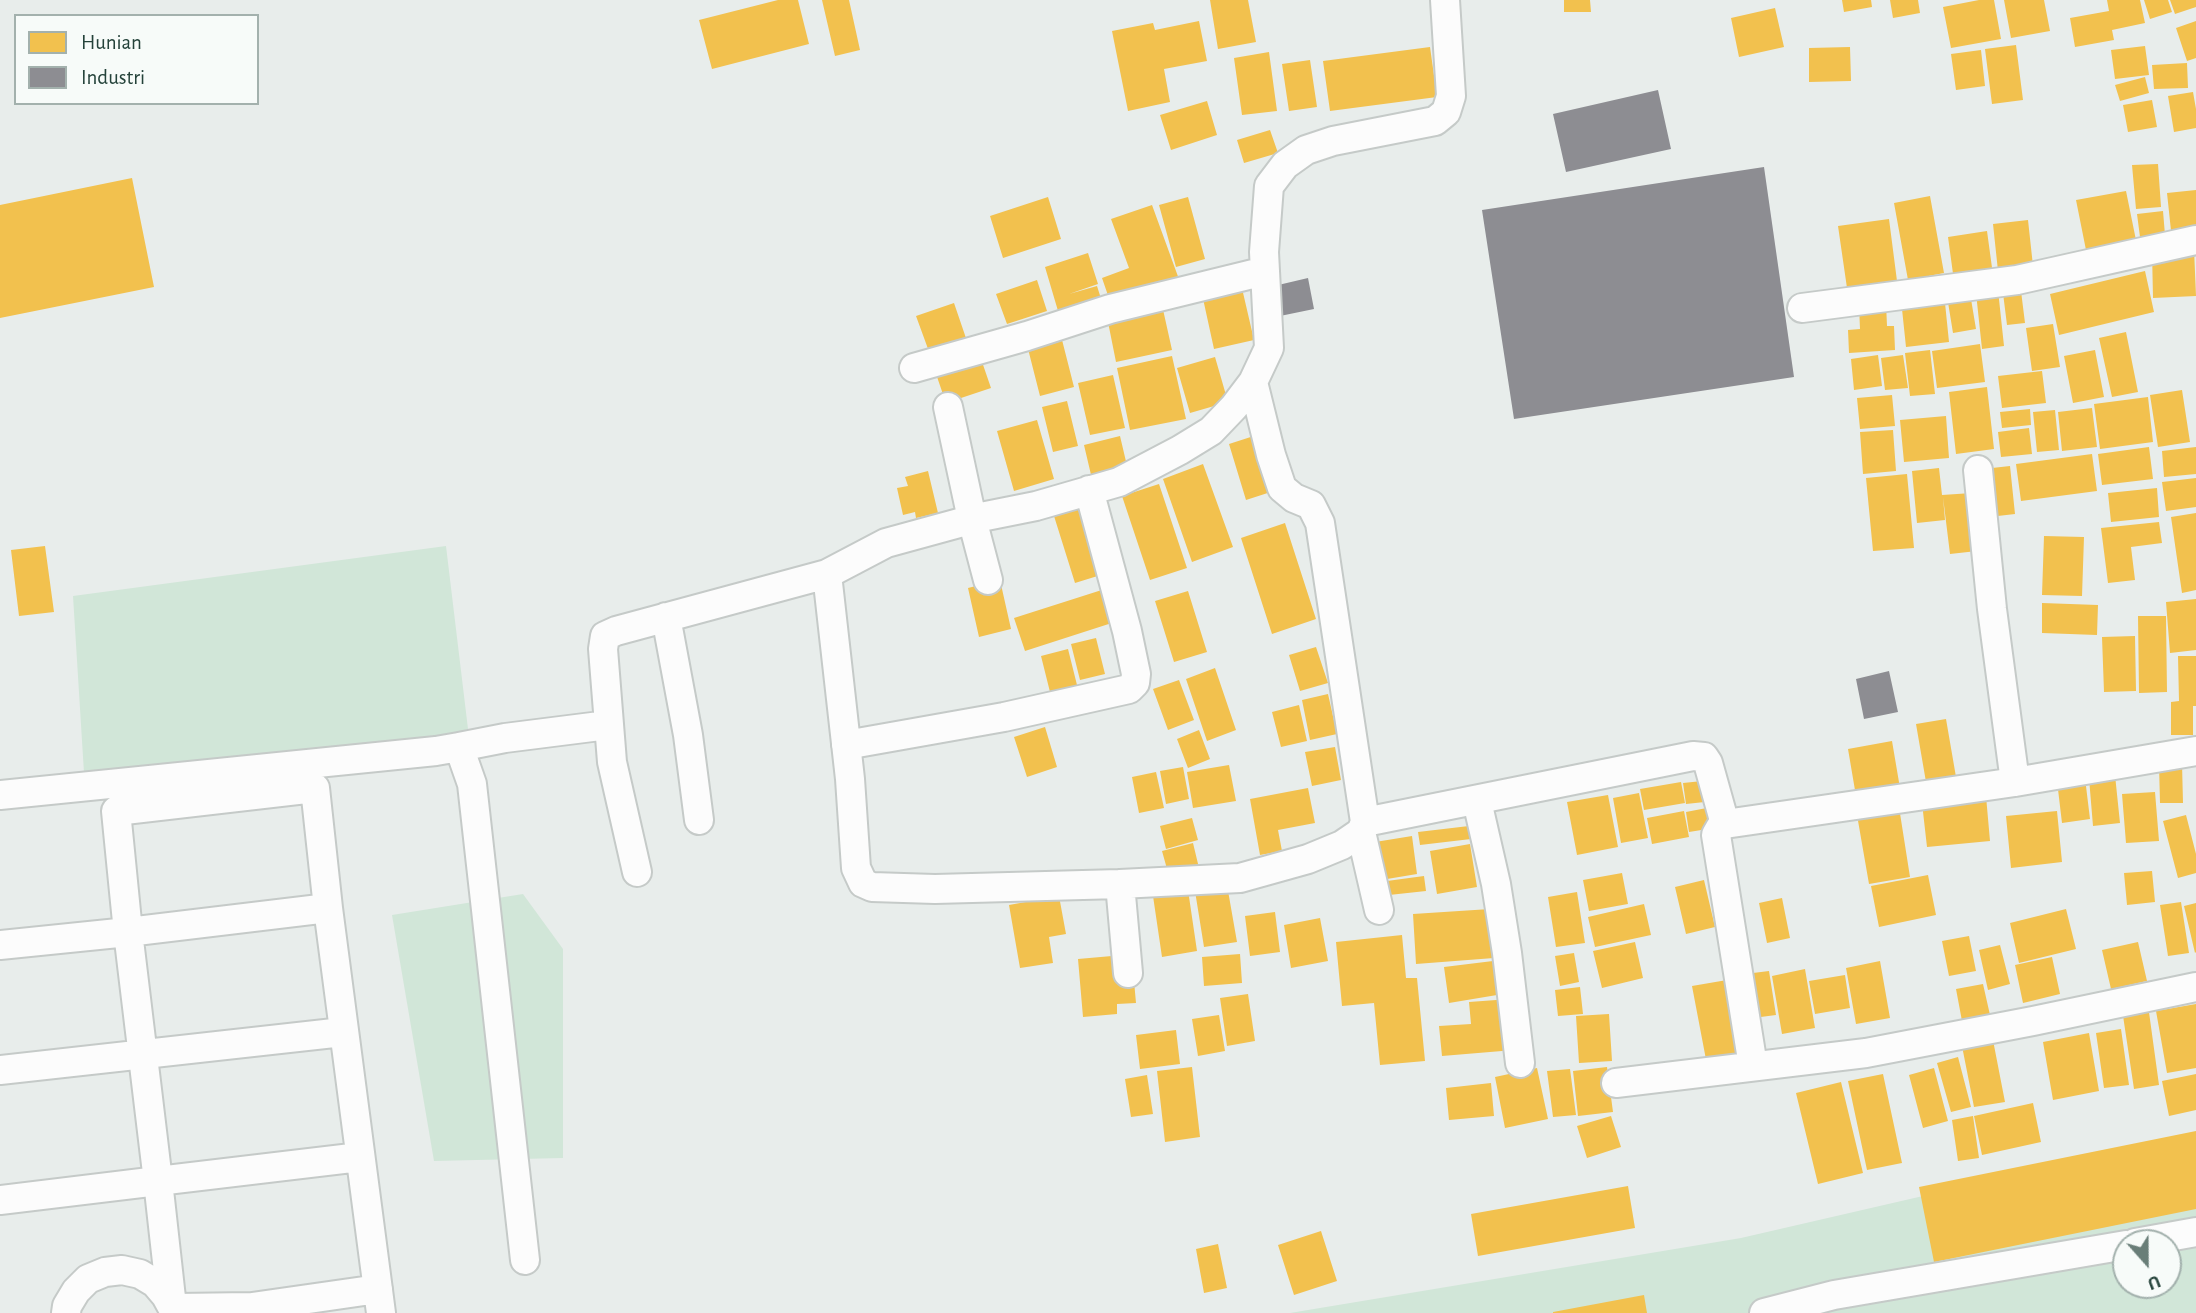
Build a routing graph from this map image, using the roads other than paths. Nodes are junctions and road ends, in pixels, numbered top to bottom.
1 (1445, 0) edge
2 (2196, 240) edge
3 (1265, 271) junction
4 (1802, 307) dead end
5 (914, 368) dead end
6 (1253, 382) junction
7 (948, 407) dead end
8 (1978, 470) dead end
9 (1089, 490) junction
10 (972, 520) junction
11 (827, 574) junction
12 (988, 580) dead end
13 (666, 617) junction
14 (608, 725) junction
15 (846, 745) junction
16 (459, 747) junction
17 (2196, 751) edge
18 (2015, 782) junction
19 (0, 795) edge
20 (1477, 801) junction
21 (699, 820) dead end
22 (1725, 824) junction
23 (1363, 827) junction
24 (637, 872) dead end
25 (1120, 884) junction
26 (328, 908) junction
27 (1380, 910) dead end
28 (128, 932) junction
29 (0, 945) edge
30 (1128, 974) dead end
31 (2196, 987) edge
32 (343, 1032) junction
33 (143, 1054) junction
34 (1520, 1063) dead end
35 (1753, 1066) junction
36 (0, 1070) edge
37 (1616, 1083) dead end
38 (360, 1157) junction
39 (158, 1181) junction
40 (0, 1200) edge
41 (2112, 1246) edge
42 (525, 1260) dead end
43 (379, 1301) edge
44 (173, 1310) edge
45 (252, 1310) edge
46 (66, 1313) edge
47 (1764, 1313) edge

1 - 3 street
2 - 4 street
3 - 5 street
3 - 6 street
6 - 9 street
6 - 23 street
7 - 10 street
8 - 18 street
9 - 10 street
9 - 15 street
10 - 11 street
10 - 12 street
11 - 13 street
11 - 15 street
13 - 14 street
13 - 21 street
14 - 16 street
14 - 24 street
15 - 25 street
16 - 19 street
16 - 42 street
17 - 18 street
18 - 22 street
20 - 22 street
20 - 23 street
20 - 34 street
22 - 35 street
23 - 25 street
23 - 27 street
25 - 30 street
26 - 28 street
26 - 28 street
26 - 32 street
28 - 29 street
28 - 33 street
31 - 35 street
32 - 33 street
32 - 38 street
33 - 36 street
33 - 39 street
35 - 37 street
38 - 39 street
38 - 43 street
39 - 40 street
39 - 44 street
41 - 47 street
43 - 45 street
44 - 45 street
44 - 46 street

